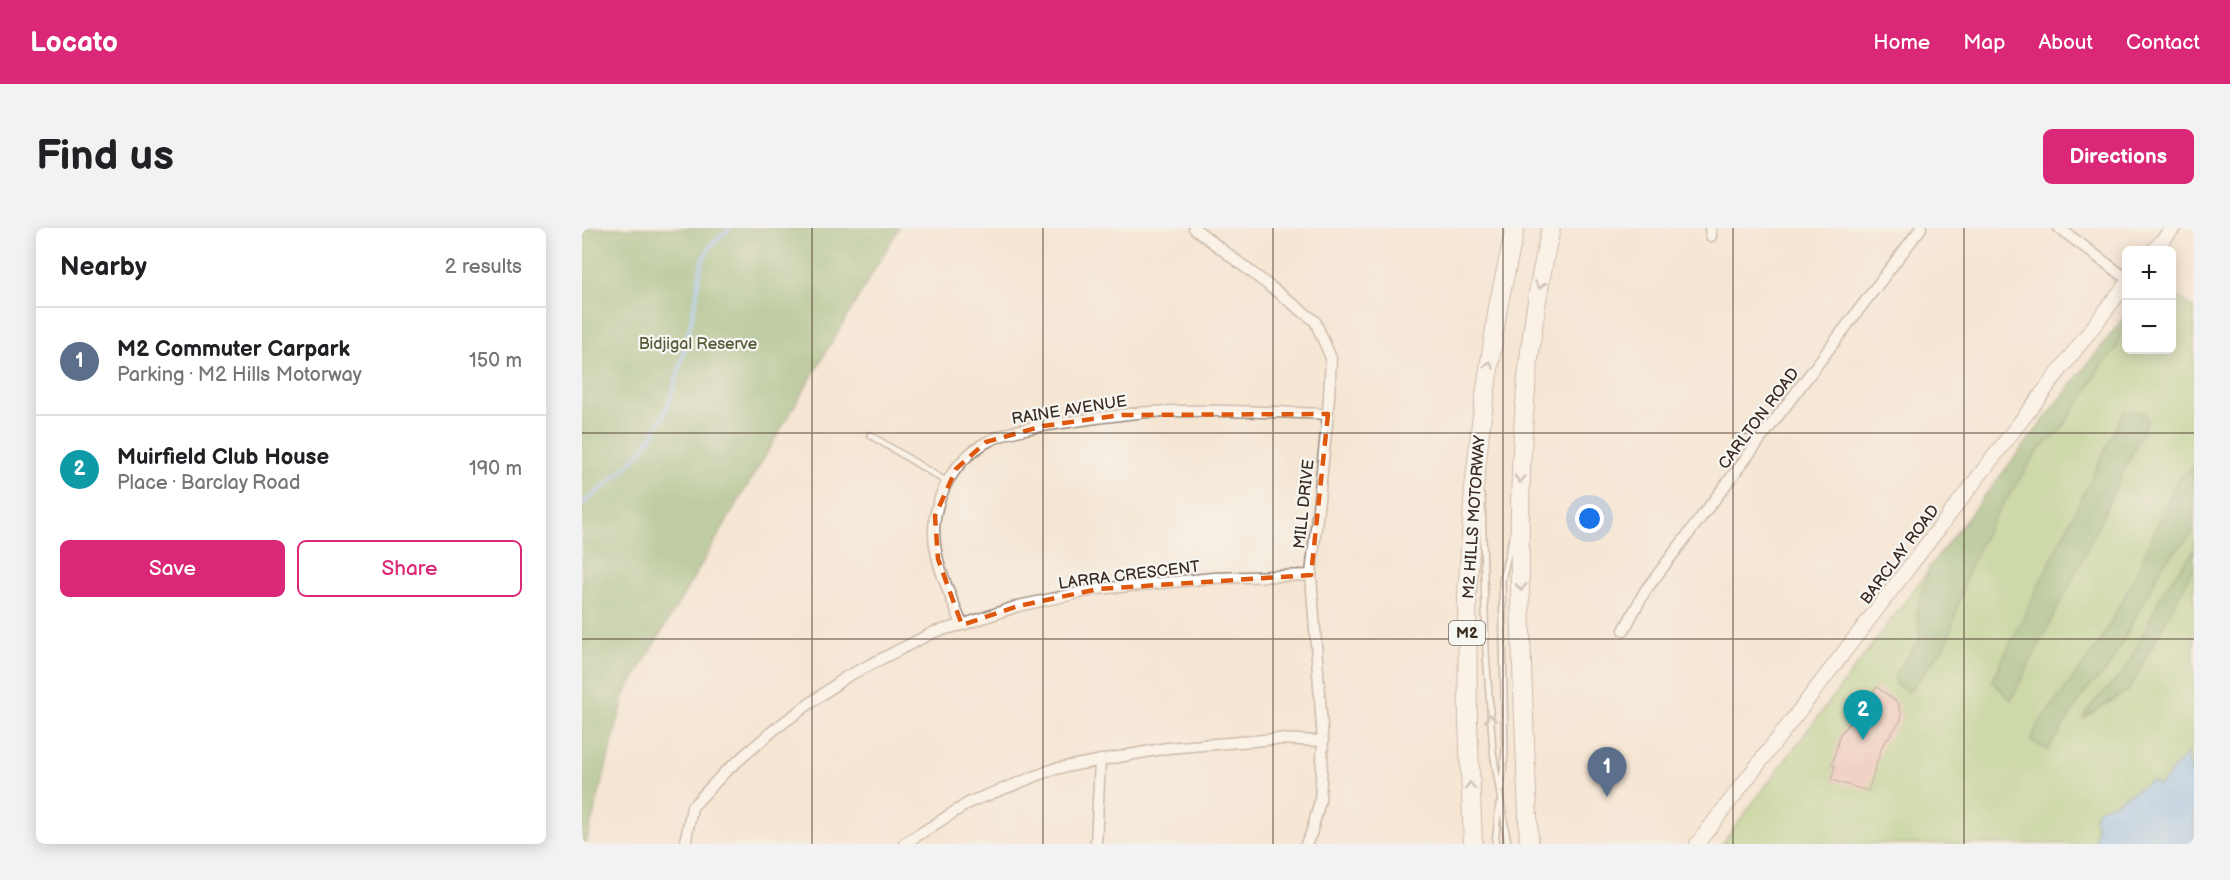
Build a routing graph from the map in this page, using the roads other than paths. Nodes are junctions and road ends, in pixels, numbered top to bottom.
1 (1194, 228) edge
2 (1515, 228) edge
3 (1551, 228) edge
4 (1921, 228) edge
5 (2059, 228) edge
6 (2173, 228) edge
7 (2157, 246) edge
8 (2122, 274) edge
9 (2122, 291) edge
10 (1328, 414) junction
11 (1480, 423) junction
12 (870, 435) dead end
13 (947, 482) junction
14 (1519, 507) junction
15 (1311, 575) junction
16 (962, 625) junction
17 (1624, 630) dead end
18 (1323, 741) junction
19 (1100, 760) junction
20 (1500, 797) junction
21 (685, 844) edge
22 (904, 844) edge
23 (1096, 844) edge
24 (1306, 844) edge
25 (1473, 844) edge
26 (1495, 844) edge
27 (1509, 844) edge
28 (1529, 844) edge
29 (1697, 844) edge

1 - 10 street, MILL DRIVE
11 -> 2 highway, M2 HILLS MOTORWAY / M2
3 -> 14 highway, M2
4 - 17 street, CARLTON ROAD
5 - 8 street
6 - 7 main road
9 - 29 main road, BARCLAY ROAD
10 - 13 street, RAINE AVENUE
10 - 15 street, MILL DRIVE
20 -> 11 lane, M2
25 -> 11 highway, M2 HILLS MOTORWAY / M2
12 - 13 lane
13 - 16 street, RAINE AVENUE
14 - 20 lane, M2
14 -> 28 highway, M2
15 - 16 street, LARRA CRESCENT
15 - 18 street, MILL DRIVE
16 - 21 street, LARRA CRESCENT
18 - 19 street
18 - 24 street, MILL DRIVE
19 - 22 street
19 - 23 street
20 - 26 lane, M2
20 - 27 lane, M2

